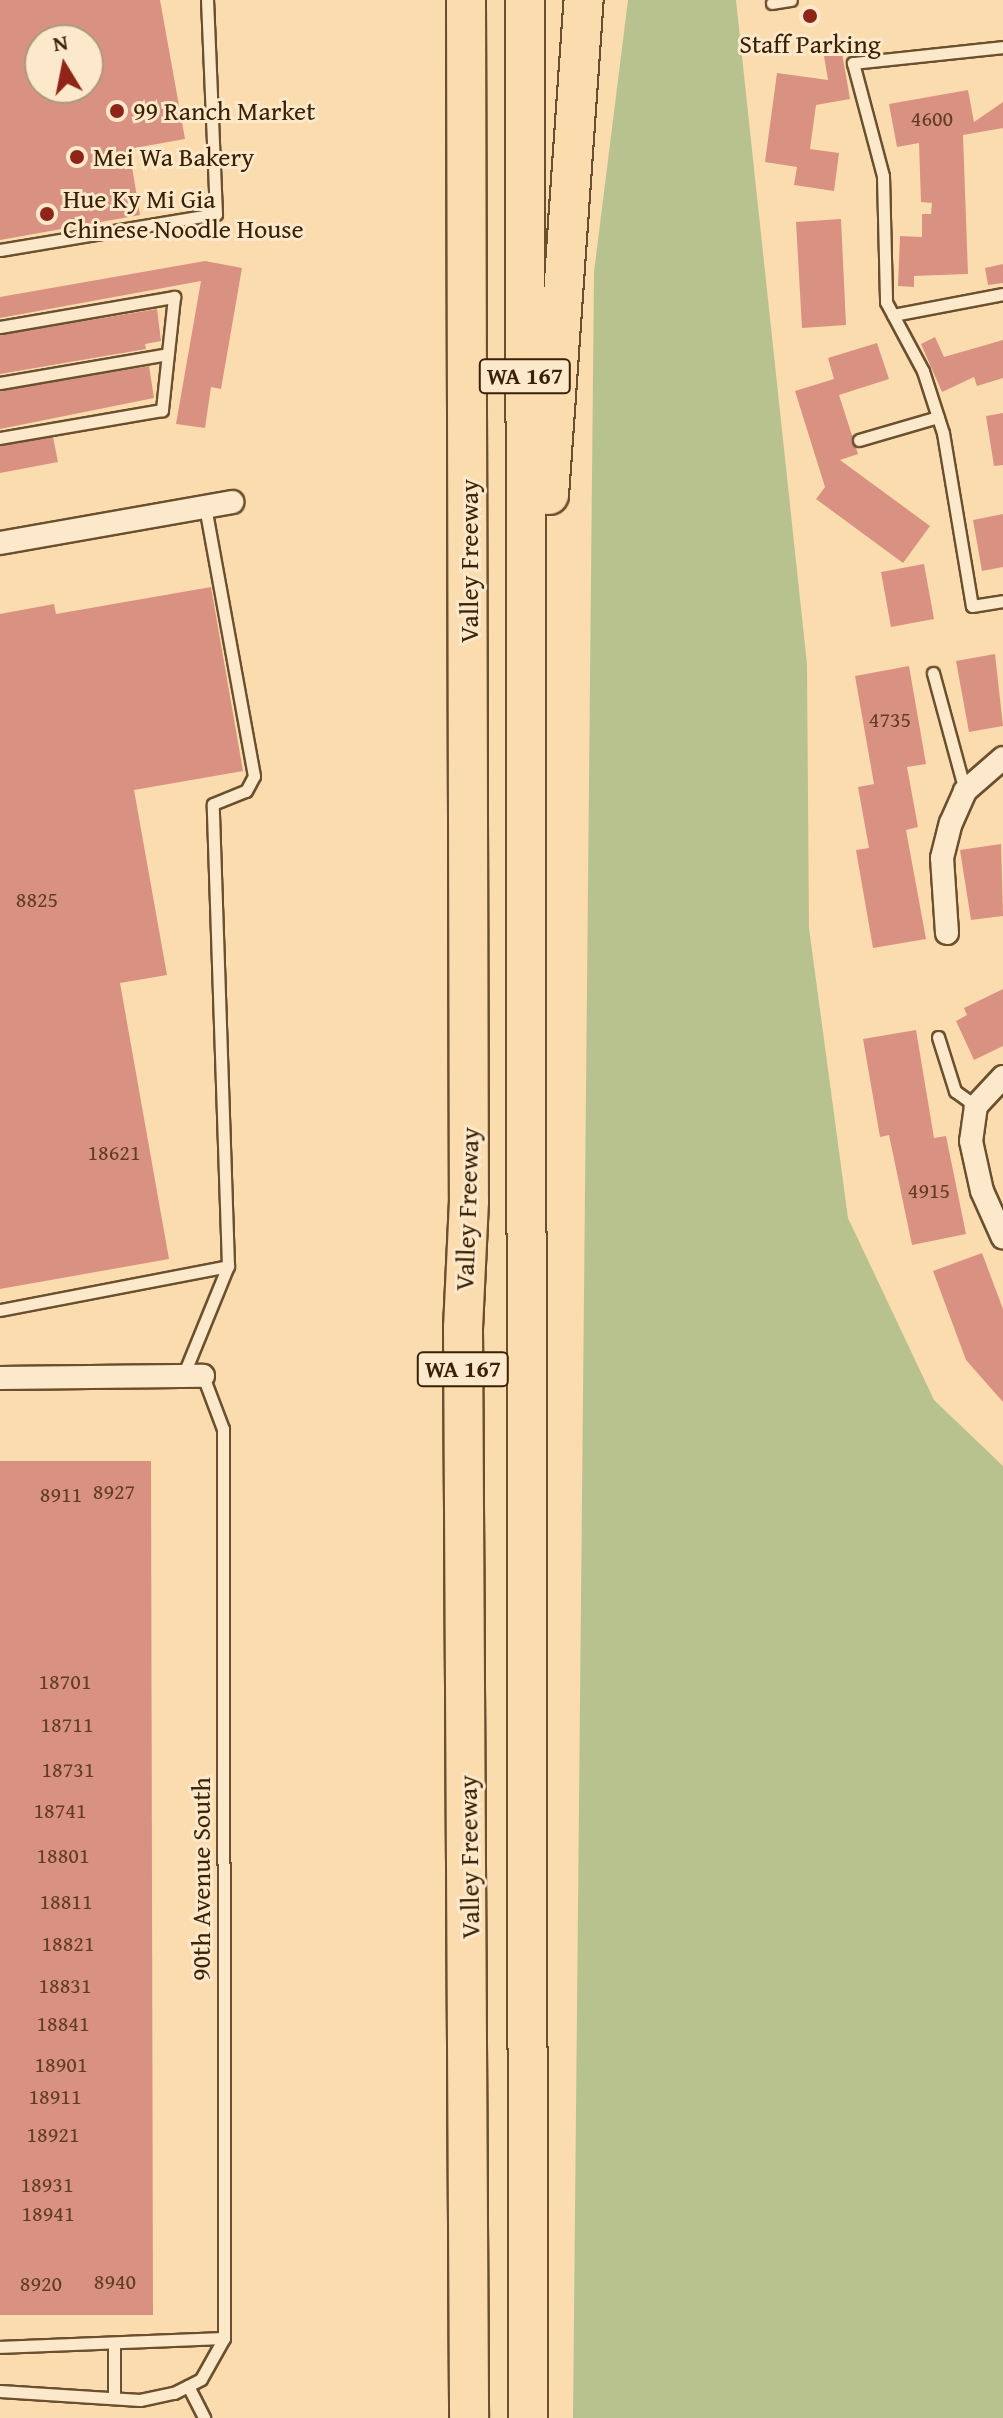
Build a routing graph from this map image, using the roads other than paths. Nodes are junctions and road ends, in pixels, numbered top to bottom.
1 (207, 0) edge
2 (444, 0) edge
3 (466, 0) edge
4 (508, 0) edge
5 (525, 0) edge
6 (584, 0) edge
7 (791, 0) edge
8 (772, 3) dead end
9 (466, 47) junction
10 (1003, 47) edge
11 (0, 250) edge
12 (1003, 294) edge
13 (893, 315) junction
14 (0, 327) edge
15 (168, 354) junction
16 (0, 383) edge
17 (938, 417) junction
18 (0, 438) edge
19 (859, 440) dead end
20 (232, 502) dead end
21 (205, 507) junction
22 (0, 543) edge
23 (1003, 601) edge
24 (933, 673) dead end
25 (528, 753) junction
26 (1003, 758) edge
27 (965, 791) junction
28 (947, 933) dead end
29 (938, 1037) dead end
30 (1003, 1077) edge
31 (976, 1106) junction
32 (1003, 1238) edge
33 (228, 1266) junction
34 (0, 1310) edge
35 (193, 1376) junction
36 (0, 1378) edge
37 (224, 2338) junction
38 (0, 2347) edge
39 (114, 2347) junction
40 (188, 2386) junction
41 (0, 2391) edge
42 (114, 2398) junction
43 (204, 2418) edge
44 (469, 2418) edge
45 (511, 2418) edge
46 (528, 2418) edge

1 - 11 lane
2 - 9 highway
3 - 9 highway, Valley Freeway / WA 167
4 - 45 highway
5 - 25 highway, WA 167
6 - 25 highway
7 - 8 lane
9 - 44 highway, Valley Freeway / WA 167
10 - 13 lane
12 - 13 lane
13 - 17 lane
14 - 15 lane
15 - 16 lane
15 - 18 lane
17 - 19 lane
17 - 23 lane
20 - 21 street
21 - 22 street
21 - 33 lane
24 - 27 lane
25 - 46 highway, WA 167
26 - 27 street
27 - 28 street
29 - 31 lane
30 - 31 street
31 - 32 street
33 - 34 lane
33 - 35 lane
35 - 36 street
35 - 37 lane, 90th Avenue South
37 - 39 lane
37 - 40 lane, 90th Avenue South
38 - 39 lane
39 - 42 lane
40 - 42 lane
40 - 43 lane
41 - 42 lane

